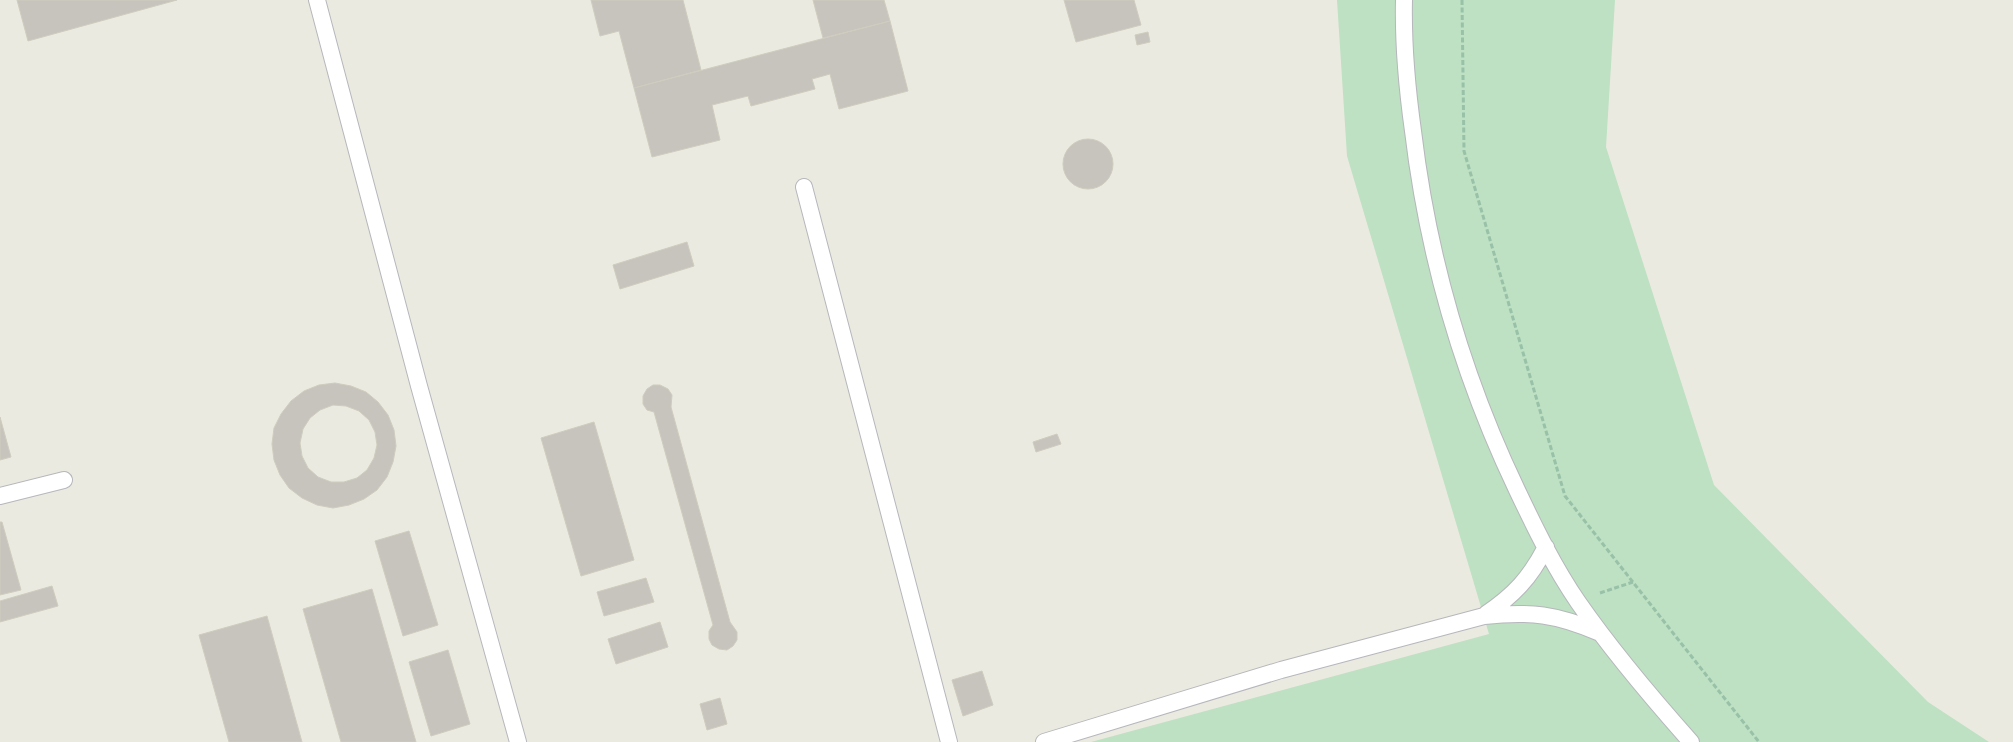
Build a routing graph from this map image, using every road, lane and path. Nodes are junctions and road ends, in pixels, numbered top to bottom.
1 (317, 0) edge
2 (1404, 0) edge
3 (1462, 0) edge
4 (804, 187) dead end
5 (64, 480) dead end
6 (0, 496) edge
7 (1546, 547) junction
8 (1632, 582) junction
9 (1577, 600) junction
10 (1484, 616) junction
11 (1600, 632) junction
12 (1082, 736) edge
13 (518, 742) edge
14 (949, 742) edge
15 (1044, 742) edge
16 (1691, 742) edge
17 (1759, 742) edge

1 - 13 lane
2 - 7 lane
3 - 8 path
4 - 14 lane
5 - 6 lane
7 - 9 lane
7 - 10 lane
8 - 9 path
8 - 17 path
9 - 11 lane
10 - 11 lane
10 - 12 lane
11 - 16 lane
12 - 15 lane

